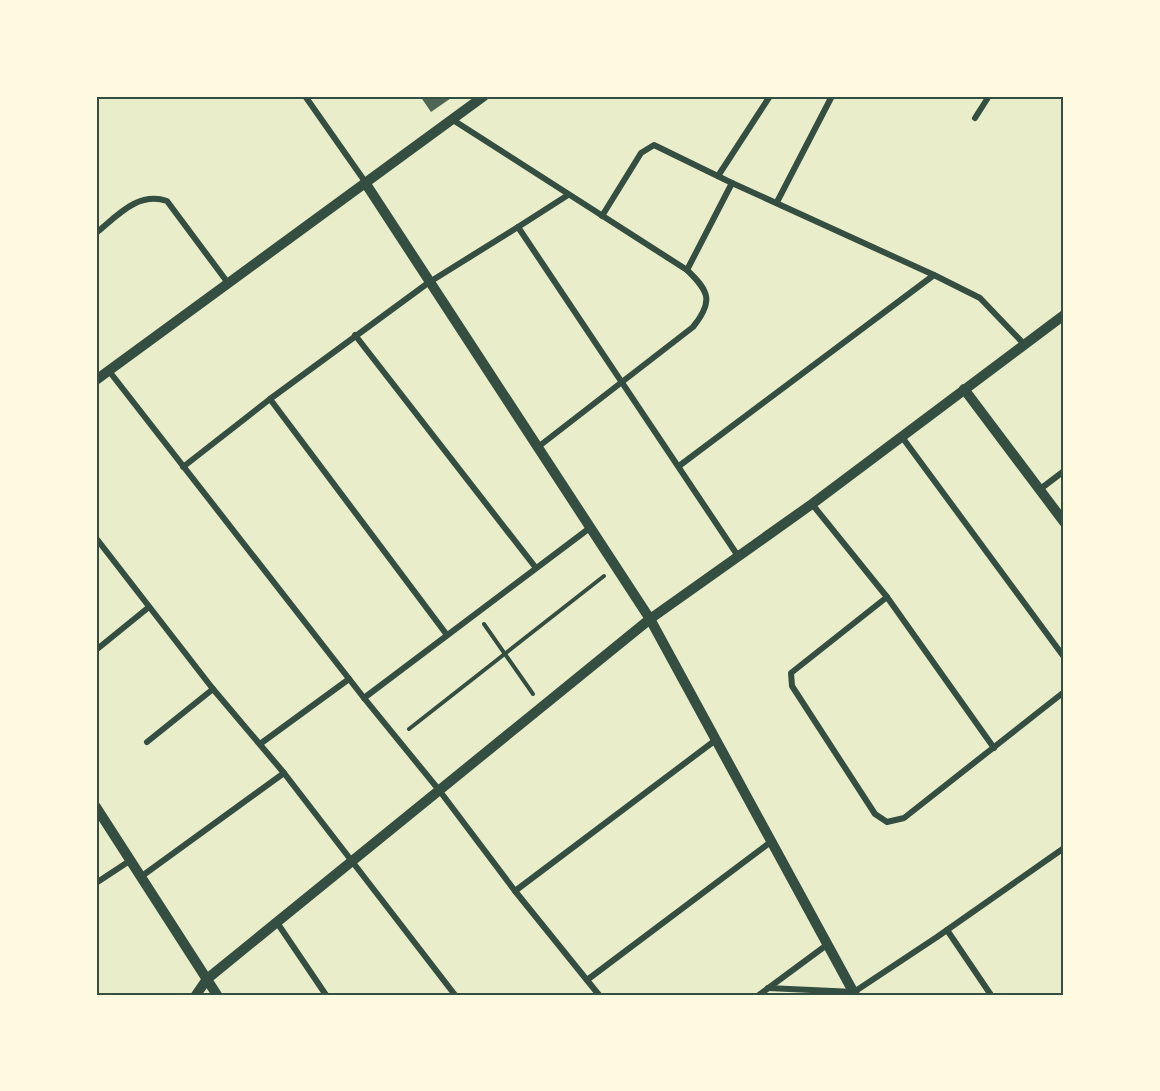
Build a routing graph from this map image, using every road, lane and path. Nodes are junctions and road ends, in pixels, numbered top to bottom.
1 (305, 96) edge
2 (484, 96) edge
3 (770, 96) edge
4 (832, 96) edge
5 (989, 96) edge
6 (975, 118) dead end
7 (453, 120) junction
8 (718, 176) junction
9 (732, 183) junction
10 (366, 184) junction
11 (568, 195) junction
12 (777, 202) junction
13 (602, 216) junction
14 (518, 227) junction
15 (96, 233) edge
16 (687, 270) junction
17 (934, 275) junction
18 (228, 283) junction
19 (428, 283) junction
20 (1064, 315) edge
21 (356, 335) junction
22 (1024, 344) junction
23 (109, 371) junction
24 (96, 380) edge
25 (622, 383) junction
26 (964, 389) junction
27 (270, 399) junction
28 (902, 437) junction
29 (538, 447) junction
30 (679, 466) junction
31 (183, 467) junction
32 (1064, 471) edge
33 (1039, 490) junction
34 (812, 504) junction
35 (1064, 522) edge
36 (591, 527) junction
37 (96, 538) edge
38 (738, 556) junction
39 (617, 566) junction
40 (536, 568) junction
41 (886, 597) junction
42 (149, 607) junction
43 (477, 613) junction
44 (650, 619) junction
45 (447, 635) junction
46 (96, 650) edge
47 (505, 654) junction
48 (1064, 657) edge
49 (350, 679) junction
50 (213, 688) junction
51 (1064, 692) edge
52 (364, 698) junction
53 (542, 707) junction
54 (396, 738) junction
55 (717, 739) junction
56 (147, 742) dead end
57 (260, 744) junction
58 (994, 748) junction
59 (284, 773) junction
60 (439, 790) junction
61 (96, 807) edge
62 (772, 841) junction
63 (1064, 848) edge
64 (131, 860) junction
65 (353, 863) junction
66 (142, 876) junction
67 (96, 883) edge
68 (515, 891) junction
69 (278, 924) junction
70 (947, 930) junction
71 (828, 944) junction
72 (207, 979) junction
73 (587, 980) junction
74 (768, 988) junction
75 (854, 993) edge
76 (196, 995) edge
77 (217, 995) edge
78 (326, 995) edge
79 (455, 995) edge
80 (599, 995) edge
81 (759, 995) edge
82 (991, 995) edge

1 - 10 street
2 - 7 street
3 - 8 street
4 - 12 street
5 - 6 street
7 - 10 street
7 - 11 street
8 - 9 street
8 - 13 street
9 - 12 street
9 - 16 street
10 - 18 street
10 - 19 street
11 - 13 street
11 - 14 street
12 - 17 street
13 - 16 street
14 - 19 street
14 - 25 street
15 - 18 street
16 - 25 street
17 - 22 street
17 - 30 street
18 - 23 street
19 - 21 street
19 - 29 street
20 - 22 street
21 - 27 street
21 - 40 street
22 - 26 street
23 - 24 street
23 - 31 street
25 - 29 street
25 - 30 street
26 - 28 street
26 - 33 street
27 - 31 street
27 - 45 street
28 - 34 street
28 - 48 street
29 - 36 street
30 - 38 street
31 - 49 street
32 - 33 street
33 - 35 street
34 - 38 street
34 - 41 street
36 - 39 street
36 - 40 street
37 - 42 street
38 - 44 street
39 - 44 street
39 - 47 path
40 - 43 street
41 - 58 street
41 - 58 street
42 - 46 street
42 - 50 street
43 - 45 street
43 - 47 path
44 - 53 street
44 - 55 street
45 - 52 street
47 - 53 path
47 - 54 path
49 - 52 street
49 - 57 street
50 - 56 street
50 - 57 street
51 - 58 street
52 - 54 street
53 - 60 street
54 - 60 street
55 - 62 street
55 - 68 street
57 - 59 street
59 - 65 street
59 - 66 street
60 - 65 street
60 - 68 street
61 - 64 street
62 - 71 street
62 - 73 street
63 - 70 street
64 - 66 street
64 - 67 street
65 - 69 street
65 - 79 street
66 - 72 street
68 - 73 street
69 - 72 street
69 - 78 street
70 - 75 street
70 - 82 street
71 - 74 street
71 - 75 street
72 - 76 street
72 - 77 street
73 - 80 street
74 - 75 street
74 - 81 street

